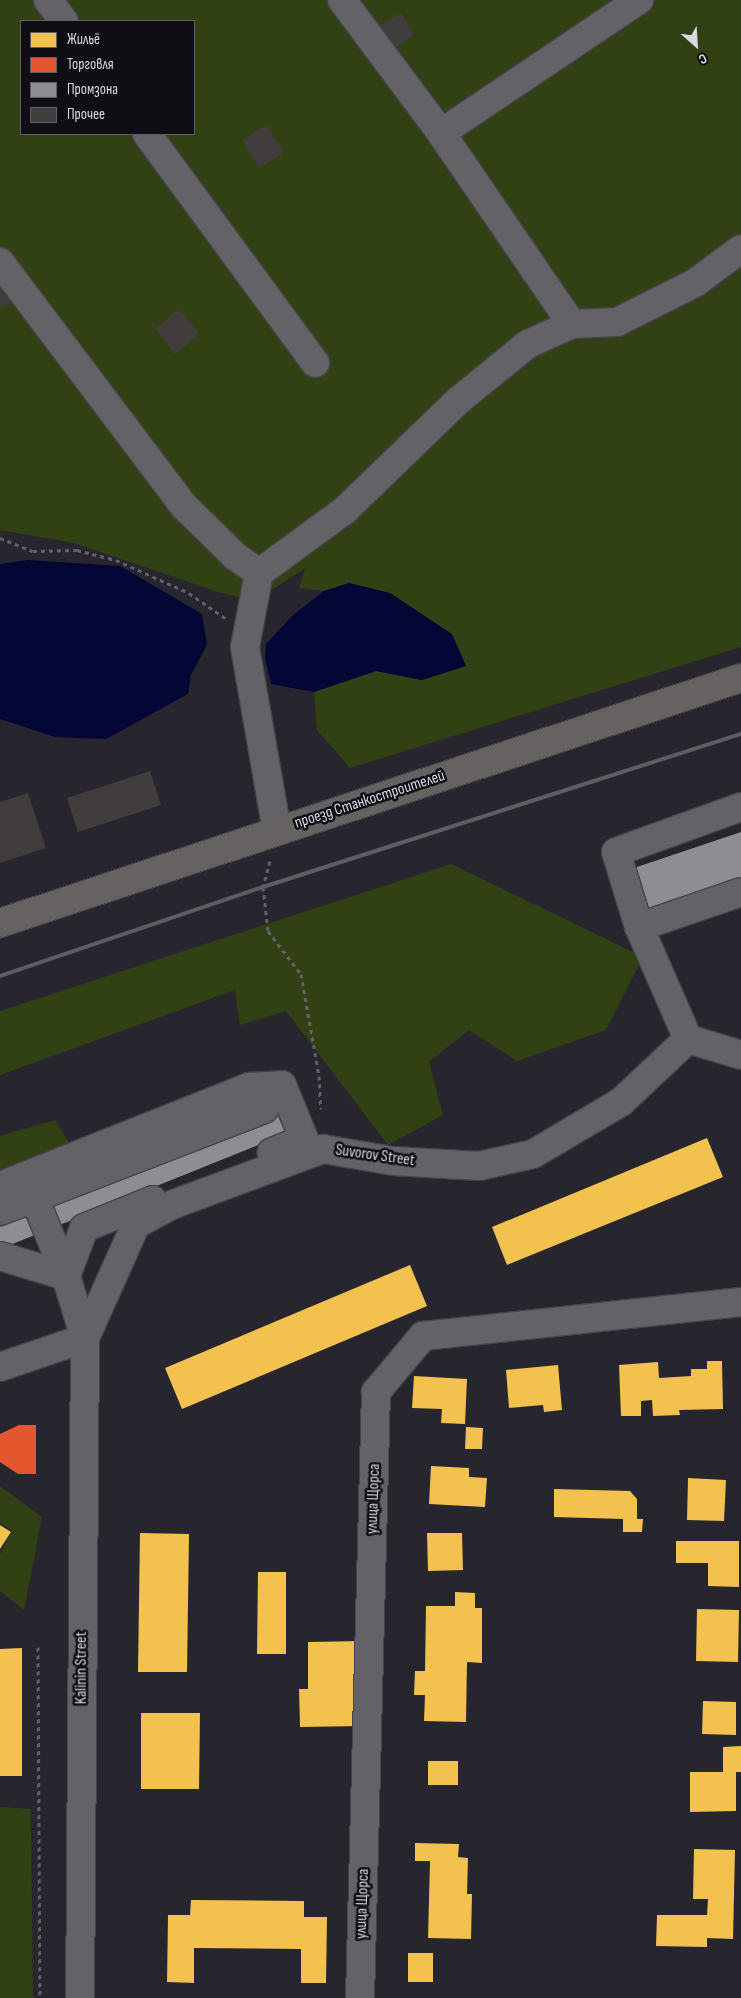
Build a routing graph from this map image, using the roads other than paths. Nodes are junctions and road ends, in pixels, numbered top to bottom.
1 (48, 0) edge
2 (639, 0) edge
3 (346, 1) edge
4 (63, 20) edge
5 (441, 133) junction
6 (148, 135) edge
7 (741, 249) edge
8 (0, 262) edge
9 (572, 324) junction
10 (315, 363) dead end
11 (259, 573) junction
12 (741, 678) edge
13 (741, 807) edge
14 (277, 831) junction
15 (741, 892) edge
16 (0, 923) edge
17 (639, 927) junction
18 (688, 1039) junction
19 (741, 1055) edge
20 (264, 1109) dead end
21 (0, 1186) edge
22 (34, 1197) junction
23 (0, 1211) edge
24 (0, 1256) edge
25 (66, 1276) junction
26 (741, 1302) edge
27 (85, 1338) junction
28 (0, 1367) edge
29 (80, 1998) edge
30 (360, 1998) edge

1 - 4 street
2 - 5 street
3 - 5 street
5 - 9 street
6 - 10 street
7 - 9 street
8 - 11 street
9 - 11 street
11 - 14 street
12 - 14 main road, проезд Станкостроителей
13 - 17 street
14 - 16 main road, проезд Станкостроителей
15 - 17 street
17 - 18 street
18 - 19 street
18 - 27 street, Suvorov Street
20 - 22 street
21 - 25 street
22 - 23 street
22 - 25 street
24 - 25 street
25 - 27 street
26 - 30 street, улица Щорса
27 - 28 street
27 - 29 street, Kalinin Street

